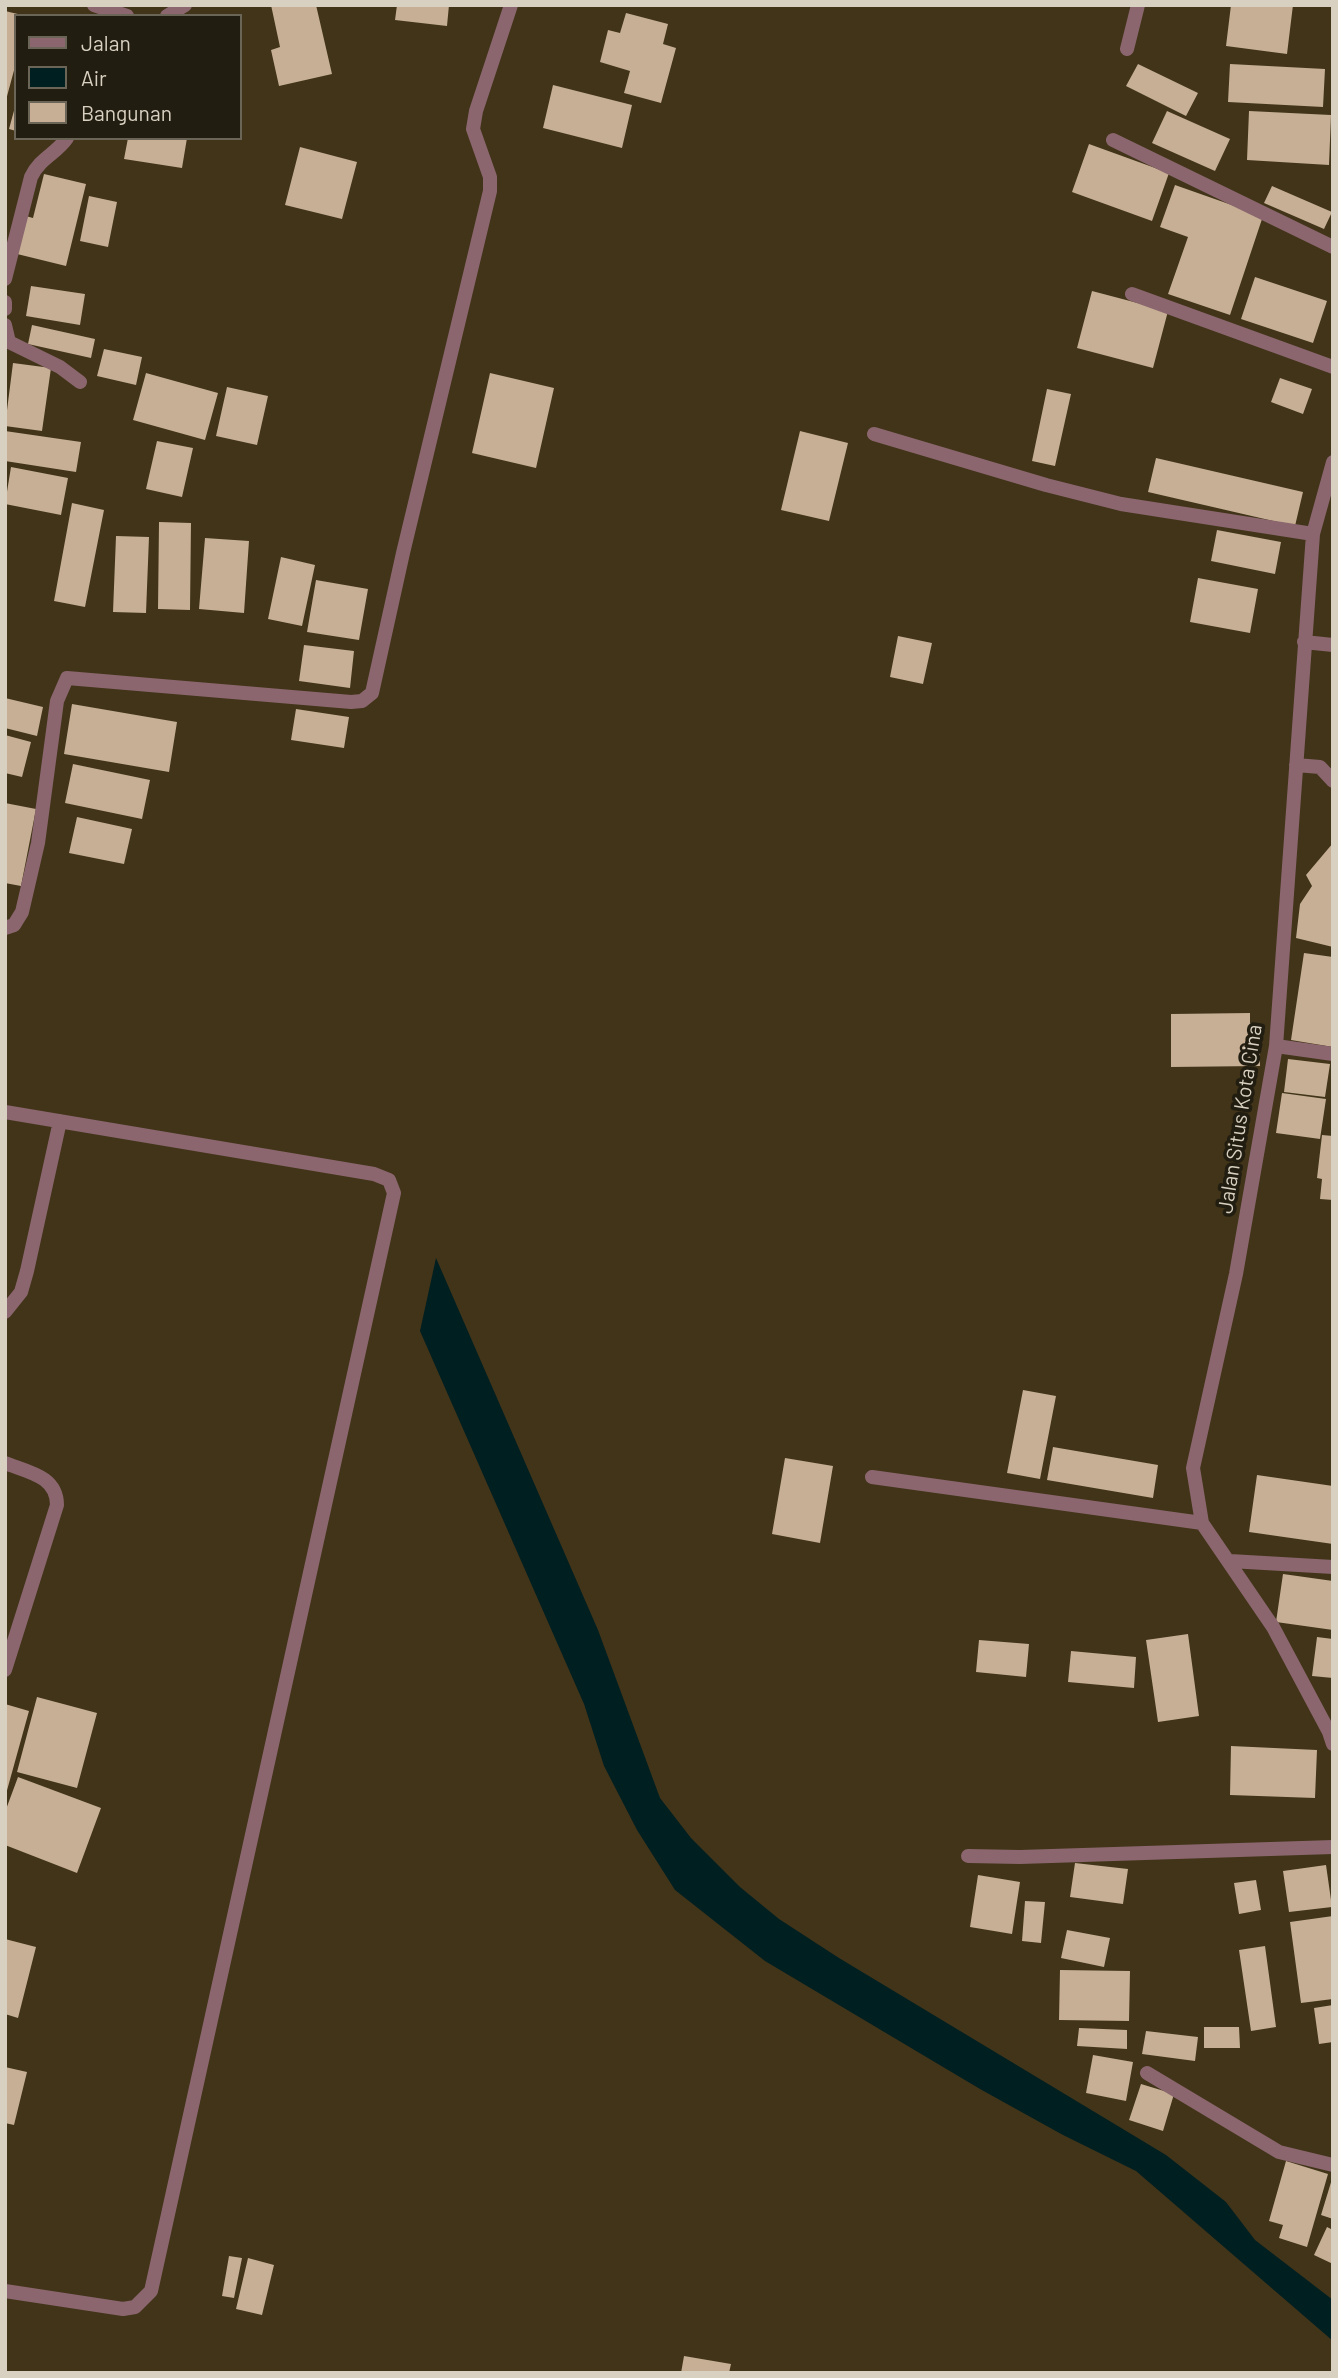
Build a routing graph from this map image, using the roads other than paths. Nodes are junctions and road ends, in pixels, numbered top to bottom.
1 (94, 5) edge
2 (511, 5) edge
3 (1138, 5) edge
4 (117, 14) edge
5 (1127, 49) dead end
6 (1113, 139) dead end
7 (66, 140) edge
8 (1333, 247) edge
9 (5, 279) edge
10 (1132, 294) dead end
11 (5, 302) edge
12 (5, 309) edge
13 (5, 325) edge
14 (1333, 367) edge
15 (80, 382) dead end
16 (874, 434) dead end
17 (1333, 462) edge
18 (1312, 534) junction
19 (1304, 642) junction
20 (1333, 645) edge
21 (1296, 765) junction
22 (1333, 781) edge
23 (5, 928) edge
24 (1276, 1046) junction
25 (1333, 1054) edge
26 (5, 1112) edge
27 (60, 1121) junction
28 (5, 1312) edge
29 (5, 1463) edge
30 (873, 1477) dead end
31 (1202, 1523) junction
32 (1230, 1561) junction
33 (1333, 1567) edge
34 (5, 1670) edge
35 (1333, 1744) edge
36 (1333, 1847) edge
37 (968, 1856) dead end
38 (1147, 2073) dead end
39 (1333, 2165) edge
40 (5, 2291) edge

1 - 4 street
2 - 23 street
3 - 5 street
6 - 8 street
7 - 9 street
10 - 14 street
11 - 12 street
13 - 15 street
16 - 18 street
17 - 18 street, Jalan Situs Kota Cina
18 - 19 street, Jalan Situs Kota Cina
19 - 20 street
19 - 21 street, Jalan Situs Kota Cina
21 - 22 street
21 - 24 street, Jalan Situs Kota Cina
24 - 25 street
24 - 31 street, Jalan Situs Kota Cina
26 - 27 street
27 - 28 street
27 - 40 street
29 - 34 street
30 - 31 street
31 - 32 street, Jalan Situs Kota Cina
32 - 33 street
32 - 35 street, Jalan Situs Kota Cina
36 - 37 street
38 - 39 street

